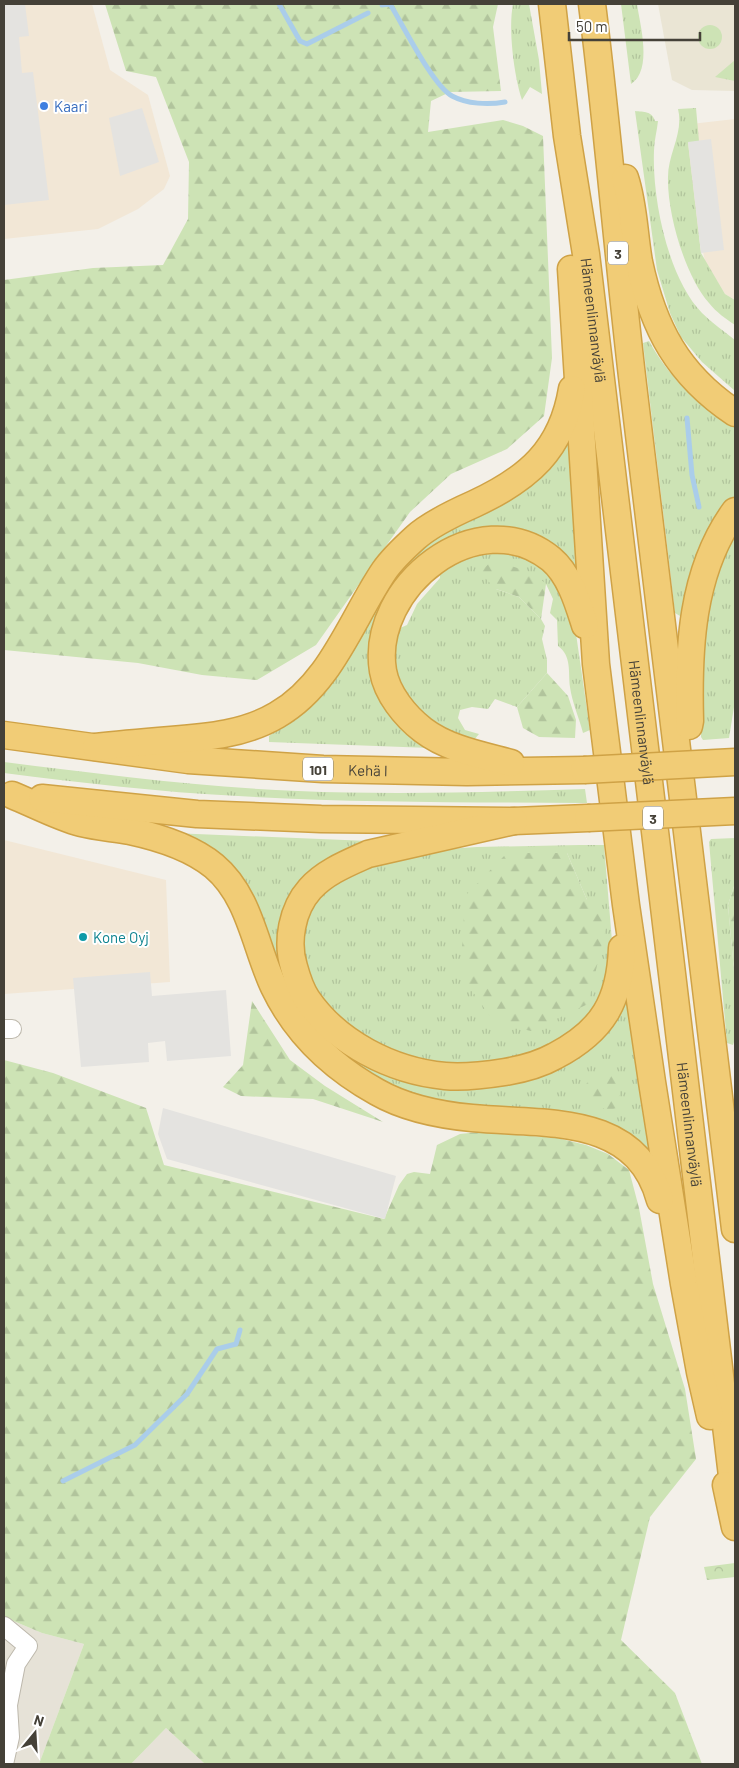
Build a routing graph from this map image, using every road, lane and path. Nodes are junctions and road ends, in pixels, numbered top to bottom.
1 (552, 4) edge
2 (592, 4) edge
3 (607, 122) junction
4 (567, 136) junction
5 (576, 356) junction
6 (735, 412) edge
7 (735, 511) edge
8 (596, 664) junction
9 (4, 734) edge
10 (96, 747) junction
11 (680, 760) junction
12 (735, 762) edge
13 (541, 771) junction
14 (8, 795) edge
15 (735, 811) edge
16 (514, 821) junction
17 (626, 904) junction
18 (735, 1229) edge
19 (684, 1284) junction
20 (735, 1501) edge
21 (735, 1527) edge
22 (4, 1626) edge
23 (4, 1764) edge

1 - 4 highway, Hämeenlinnanväylä / 3
2 - 3 highway, Hämeenlinnanväylä / 3
3 - 6 highway
3 - 11 highway, Hämeenlinnanväylä / 3
4 - 5 highway
4 - 20 highway, Hämeenlinnanväylä / 3
5 - 8 highway
5 - 10 highway
7 - 11 highway
8 - 13 highway
8 - 17 highway
9 - 10 highway, Kehä I / 101
10 - 13 highway, Kehä I / 101
11 - 18 highway, Hämeenlinnanväylä / 3
12 - 13 highway, Kehä I / 101, bridge
14 - 16 highway
14 - 19 highway
15 - 16 highway, bridge
16 - 17 highway
17 - 19 highway
19 - 21 highway
22 - 23 street

